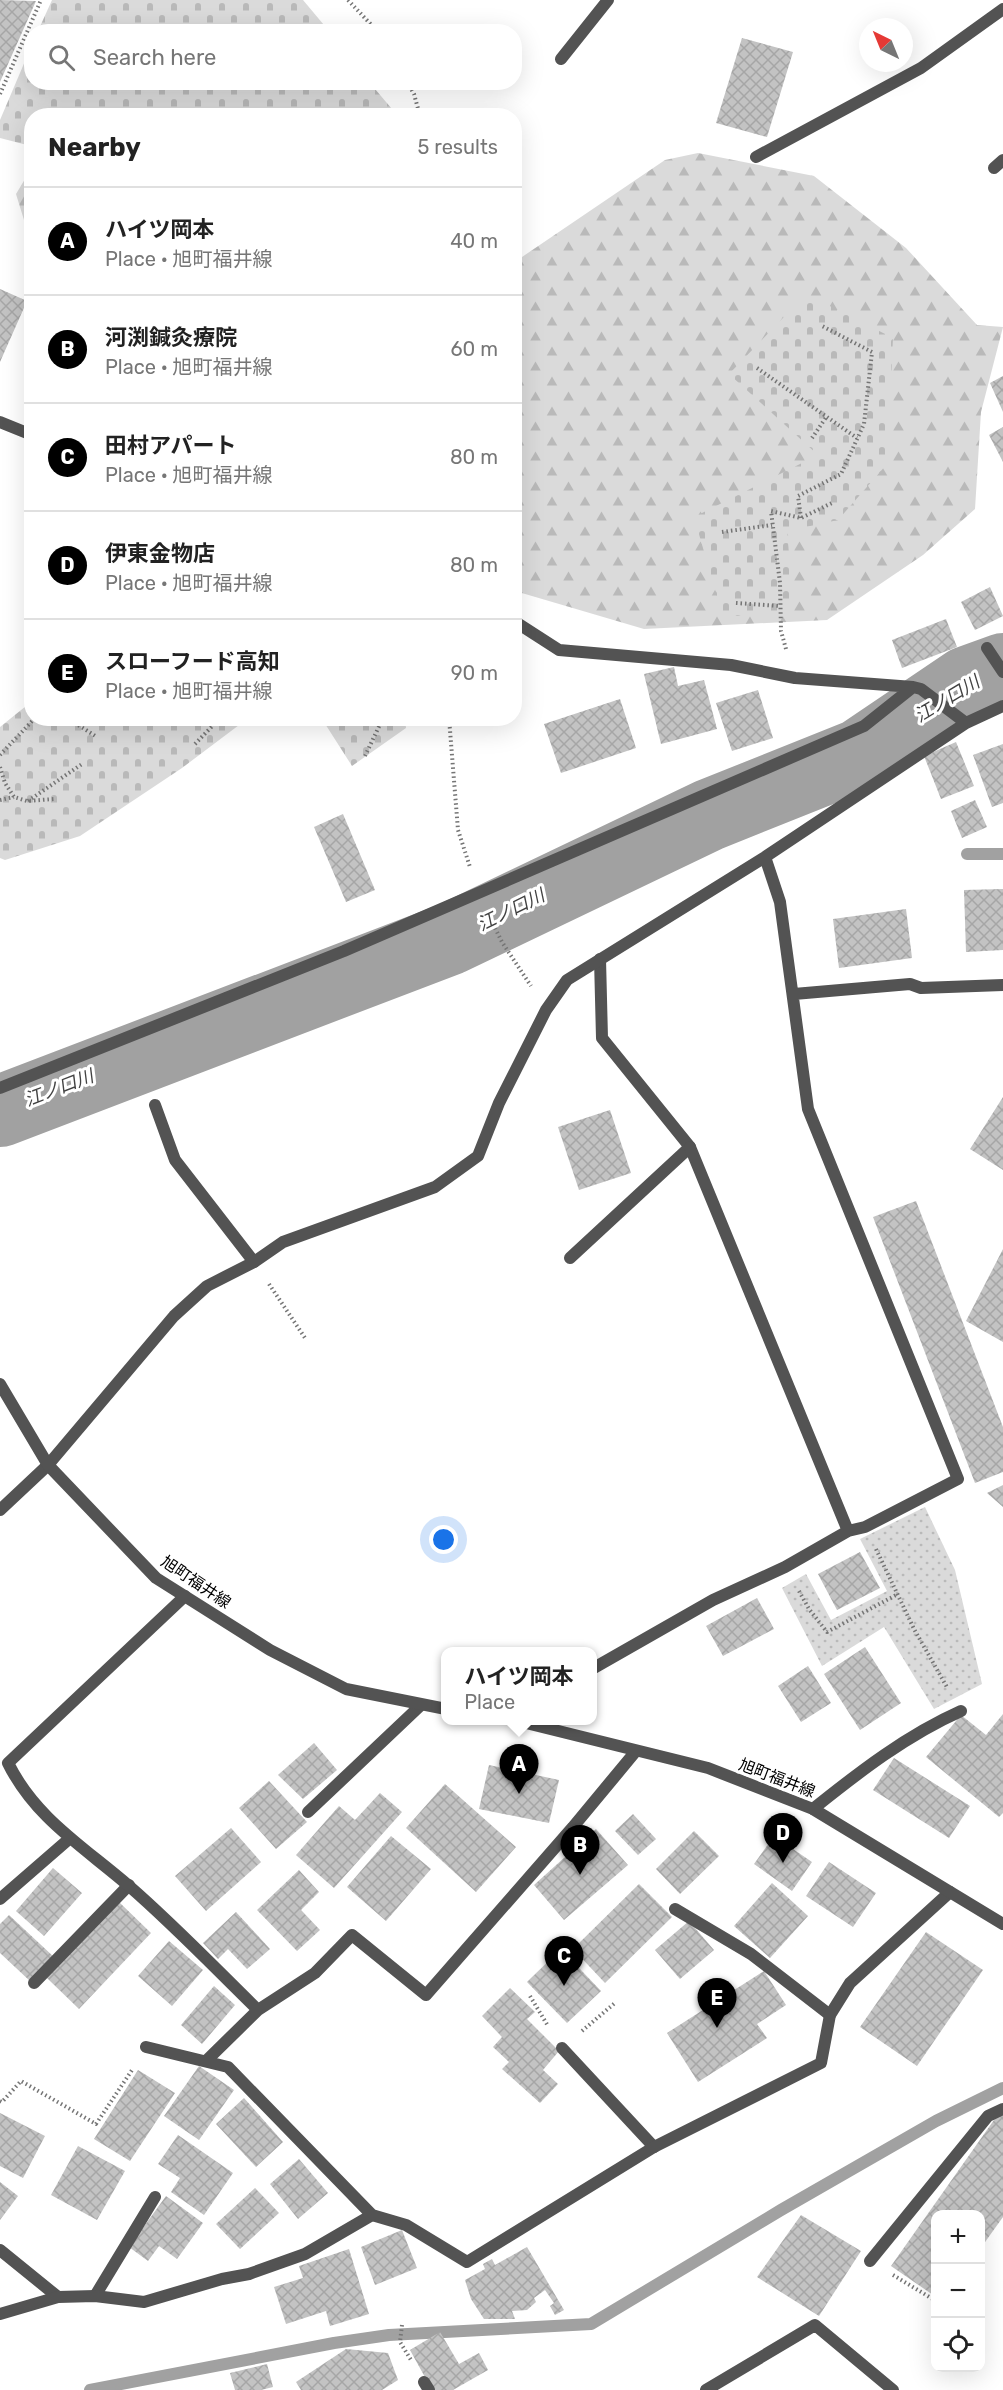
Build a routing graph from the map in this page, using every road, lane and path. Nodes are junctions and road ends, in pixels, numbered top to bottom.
1 (41, 0) edge
2 (348, 0) edge
3 (608, 0) edge
4 (1003, 9) edge
5 (31, 24) edge
6 (370, 24) edge
7 (24, 39) edge
8 (561, 59) dead end
9 (412, 90) edge
10 (0, 94) edge
11 (418, 108) edge
12 (756, 157) dead end
13 (822, 326) dead end
14 (757, 369) dead end
15 (827, 416) junction
16 (0, 422) edge
17 (24, 432) edge
18 (812, 438) dead end
19 (858, 439) junction
20 (834, 502) dead end
21 (801, 518) junction
22 (772, 525) junction
23 (722, 532) dead end
24 (736, 603) dead end
25 (780, 606) junction
26 (522, 626) edge
27 (781, 631) dead end
28 (987, 648) dead end
29 (1003, 672) edge
30 (917, 688) junction
31 (1003, 706) edge
32 (966, 723) junction
33 (27, 726) edge
34 (80, 726) edge
35 (212, 726) edge
36 (379, 726) edge
37 (449, 726) edge
38 (97, 737) dead end
39 (195, 744) dead end
40 (0, 755) edge
41 (365, 756) dead end
42 (81, 764) dead end
43 (0, 767) edge
44 (14, 797) junction
45 (54, 799) dead end
46 (0, 800) edge
47 (27, 801) junction
48 (765, 856) junction
49 (478, 891) junction
50 (486, 910) dead end
51 (600, 959) junction
52 (1003, 985) edge
53 (794, 994) junction
54 (546, 1010) junction
55 (0, 1088) edge
56 (155, 1105) dead end
57 (690, 1147) junction
58 (570, 1258) dead end
59 (254, 1262) junction
60 (305, 1338) dead end
61 (0, 1384) edge
62 (48, 1465) junction
63 (0, 1510) edge
64 (866, 1527) junction
65 (848, 1532) junction
66 (785, 1567) junction
67 (898, 1594) junction
68 (185, 1596) junction
69 (597, 1666) edge
70 (422, 1705) junction
71 (441, 1708) edge
72 (961, 1711) joint
73 (535, 1725) edge
74 (636, 1751) junction
75 (813, 1809) junction
76 (308, 1812) dead end
77 (69, 1839) junction
78 (129, 1885) junction
79 (950, 1892) junction
80 (0, 1899) edge
81 (675, 1909) dead end
82 (1003, 1924) edge
83 (34, 1983) dead end
84 (530, 1996) dead end
85 (616, 2002) dead end
86 (258, 2010) junction
87 (830, 2015) junction
88 (146, 2047) joint
89 (562, 2048) junction
90 (206, 2061) junction
91 (0, 2101) edge
92 (1003, 2109) edge
93 (654, 2147) junction
94 (155, 2197) dead end
95 (372, 2215) junction
96 (0, 2250) edge
97 (870, 2261) joint
98 (58, 2296) junction
99 (95, 2296) junction
100 (931, 2298) edge
101 (0, 2314) edge
102 (402, 2325) dead end
103 (400, 2342) dead end
104 (706, 2390) edge
105 (893, 2390) edge

1 - 5 path
2 - 6 path
3 - 8 street
4 - 12 street
7 - 10 path
9 - 11 path
13 - 19 path
14 - 15 path
15 - 18 path
15 - 19 path
16 - 17 street
19 - 21 path
20 - 21 path
21 - 22 path
22 - 23 path
22 - 25 path
24 - 25 path
25 - 27 path
26 - 30 street
28 - 29 street
30 - 32 street
30 - 49 street
31 - 32 street
32 - 48 street
33 - 40 path
34 - 38 path
35 - 39 path
36 - 41 path
37 - 49 path
42 - 47 path
43 - 44 path
44 - 46 path
44 - 47 path
45 - 47 path
48 - 51 street
48 - 53 street
49 - 55 street
50 - 54 path
51 - 54 street
51 - 57 street
52 - 53 street
53 - 64 street
54 - 59 street
56 - 59 street
57 - 58 street
57 - 65 street
59 - 60 path
59 - 62 street
61 - 62 street, 旭町福井線
62 - 63 street
62 - 68 street, 旭町福井線
64 - 65 street
64 - 67 path
65 - 66 street
66 - 67 path
66 - 69 street
67 - 72 path
68 - 70 street, 旭町福井線
68 - 77 street
70 - 71 street, 旭町福井線
70 - 76 street
72 - 75 street
73 - 74 street, 旭町福井線
74 - 75 street, 旭町福井線
74 - 86 street
75 - 79 street, 旭町福井線
77 - 78 street
77 - 80 street
78 - 83 street
78 - 86 street
79 - 82 street, 旭町福井線
79 - 87 street
81 - 87 street
84 - 89 path
85 - 89 path
86 - 90 street
87 - 93 street
88 - 90 street
88 - 91 path
89 - 93 street
90 - 95 street
92 - 97 street
93 - 95 street
94 - 99 street
95 - 99 street
96 - 98 street
97 - 100 path
98 - 99 street
98 - 101 street
102 - 103 path
104 - 105 street

